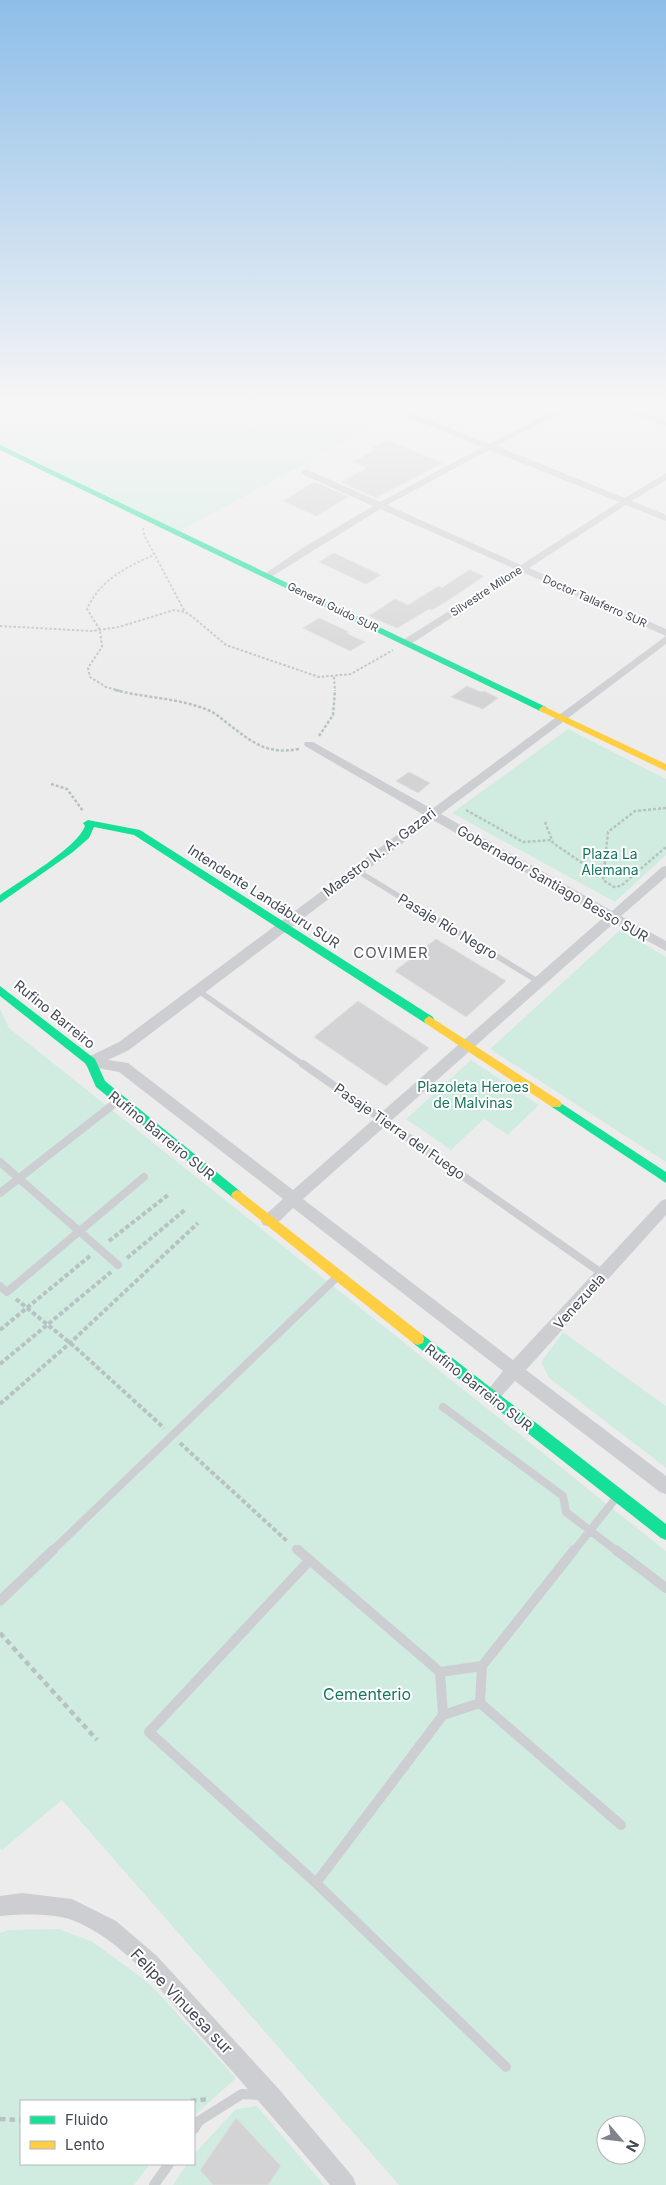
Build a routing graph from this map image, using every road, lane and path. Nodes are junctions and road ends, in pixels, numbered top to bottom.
1 (125, 506) edge
2 (378, 506) edge
3 (385, 506) edge
4 (619, 506) edge
5 (635, 506) edge
6 (150, 518) junction
7 (666, 518) edge
8 (154, 555) junction
9 (521, 568) junction
10 (268, 575) junction
11 (185, 612) junction
12 (0, 626) edge
13 (100, 630) junction
14 (666, 633) edge
15 (666, 639) edge
16 (407, 642) junction
17 (334, 677) junction
18 (561, 716) junction
19 (309, 744) junction
20 (666, 768) edge
21 (51, 784) dead end
22 (666, 808) edge
23 (466, 810) dead end
24 (431, 814) junction
25 (545, 822) dead end
26 (88, 823) junction
27 (552, 840) junction
28 (666, 847) edge
29 (356, 870) junction
30 (666, 870) edge
31 (603, 872) junction
32 (0, 900) edge
33 (613, 917) junction
34 (283, 925) junction
35 (666, 947) edge
36 (539, 982) junction
37 (0, 990) edge
38 (196, 990) junction
39 (467, 1045) junction
40 (91, 1062) junction
41 (119, 1100) junction
42 (384, 1120) junction
43 (0, 1162) edge
44 (144, 1177) dead end
45 (666, 1178) edge
46 (18, 1179) junction
47 (0, 1193) edge
48 (168, 1195) dead end
49 (294, 1199) junction
50 (666, 1206) edge
51 (186, 1209) dead end
52 (268, 1221) junction
53 (198, 1223) dead end
54 (79, 1231) junction
55 (99, 1249) junction
56 (118, 1265) junction
57 (603, 1274) junction
58 (338, 1276) junction
59 (0, 1286) edge
60 (7, 1292) junction
61 (27, 1308) junction
62 (47, 1324) junction
63 (0, 1330) edge
64 (70, 1342) junction
65 (0, 1364) edge
66 (515, 1371) junction
67 (492, 1396) junction
68 (0, 1404) edge
69 (443, 1408) dead end
70 (171, 1435) junction
71 (666, 1486) edge
72 (618, 1496) junction
73 (589, 1530) junction
74 (666, 1533) edge
75 (296, 1549) joint
76 (309, 1561) junction
77 (666, 1588) edge
78 (0, 1601) edge
79 (0, 1633) edge
80 (482, 1666) junction
81 (440, 1672) junction
82 (480, 1703) junction
83 (443, 1715) junction
84 (98, 1740) dead end
85 (621, 1825) dead end
86 (316, 1883) junction
87 (0, 1906) edge
88 (506, 2067) dead end
89 (269, 2095) junction
90 (0, 2119) edge
91 (20, 2120) edge
92 (195, 2127) edge
93 (168, 2165) edge
94 (154, 2185) edge
95 (345, 2185) edge

1 - 6 street, General Guido SUR
2 - 10 street
3 - 9 street, Doctor Tallaferro SUR
4 - 9 street, Silvestre Milone
5 - 7 street
6 - 8 path
6 - 10 street, General Guido SUR
8 - 11 path
8 - 13 path
9 - 14 street, Doctor Tallaferro SUR
9 - 16 street, Silvestre Milone
10 - 16 street, General Guido SUR
11 - 13 path
11 - 17 path
12 - 13 path
13 - 19 path
15 - 18 street, Maestro N. A. Gazari
16 - 17 path
16 - 18 street, General Guido SUR
17 - 19 path
18 - 20 street, General Guido SUR
18 - 24 street, Maestro N. A. Gazari
19 - 24 street, Gobernador Santiago Besso SUR
21 - 26 path
22 - 31 path
23 - 27 path
24 - 29 street, Maestro N. A. Gazari
24 - 33 street, Gobernador Santiago Besso SUR
25 - 27 path
26 - 32 street
26 - 34 street, Intendente Landáburu SUR
27 - 31 path
28 - 31 path
29 - 34 street, Maestro N. A. Gazari
29 - 36 lane, Pasaje Río Negro
30 - 33 street
33 - 35 street, Gobernador Santiago Besso SUR
33 - 36 street
34 - 38 street, Maestro N. A. Gazari
34 - 39 street, Intendente Landáburu SUR
36 - 39 street
37 - 40 street, Rufino Barreiro
38 - 40 street, Maestro N. A. Gazari
38 - 42 lane, Pasaje Tierra del Fuego
39 - 42 street
39 - 45 street, Intendente Landáburu SUR
40 - 41 street, Rufino Barreiro SUR
40 - 49 street, Rufino Barreiro SUR
41 - 46 lane
41 - 52 street, Rufino Barreiro SUR
42 - 49 street
42 - 57 lane, Pasaje Tierra del Fuego
43 - 46 lane
44 - 54 lane
46 - 47 lane
46 - 54 lane
48 - 55 path
49 - 52 street
49 - 66 street, Rufino Barreiro SUR
50 - 57 street, Venezuela
51 - 56 path
52 - 58 street, Rufino Barreiro SUR
53 - 64 path
54 - 55 lane
54 - 60 lane
55 - 56 lane
55 - 61 path
56 - 62 path
57 - 66 street, Venezuela
58 - 67 street, Rufino Barreiro SUR
58 - 70 lane
59 - 60 lane
60 - 61 path
61 - 62 path
61 - 63 path
62 - 64 path
62 - 65 path
64 - 68 path
64 - 70 path
66 - 67 street, Venezuela
66 - 71 street, Rufino Barreiro SUR
67 - 72 street, Rufino Barreiro SUR
69 - 73 lane
70 - 75 path
70 - 78 lane
72 - 73 lane
72 - 74 street, Rufino Barreiro SUR
73 - 77 lane
73 - 80 lane
75 - 76 lane
76 - 81 lane
76 - 86 lane
79 - 84 path
80 - 81 lane
80 - 82 lane
81 - 83 lane
82 - 83 lane
82 - 85 lane
83 - 86 lane
86 - 88 lane
87 - 89 street, Felipe Vinuesa sur
89 - 92 lane
89 - 95 street, Felipe Vinuesa sur
90 - 91 path
93 - 94 lane

